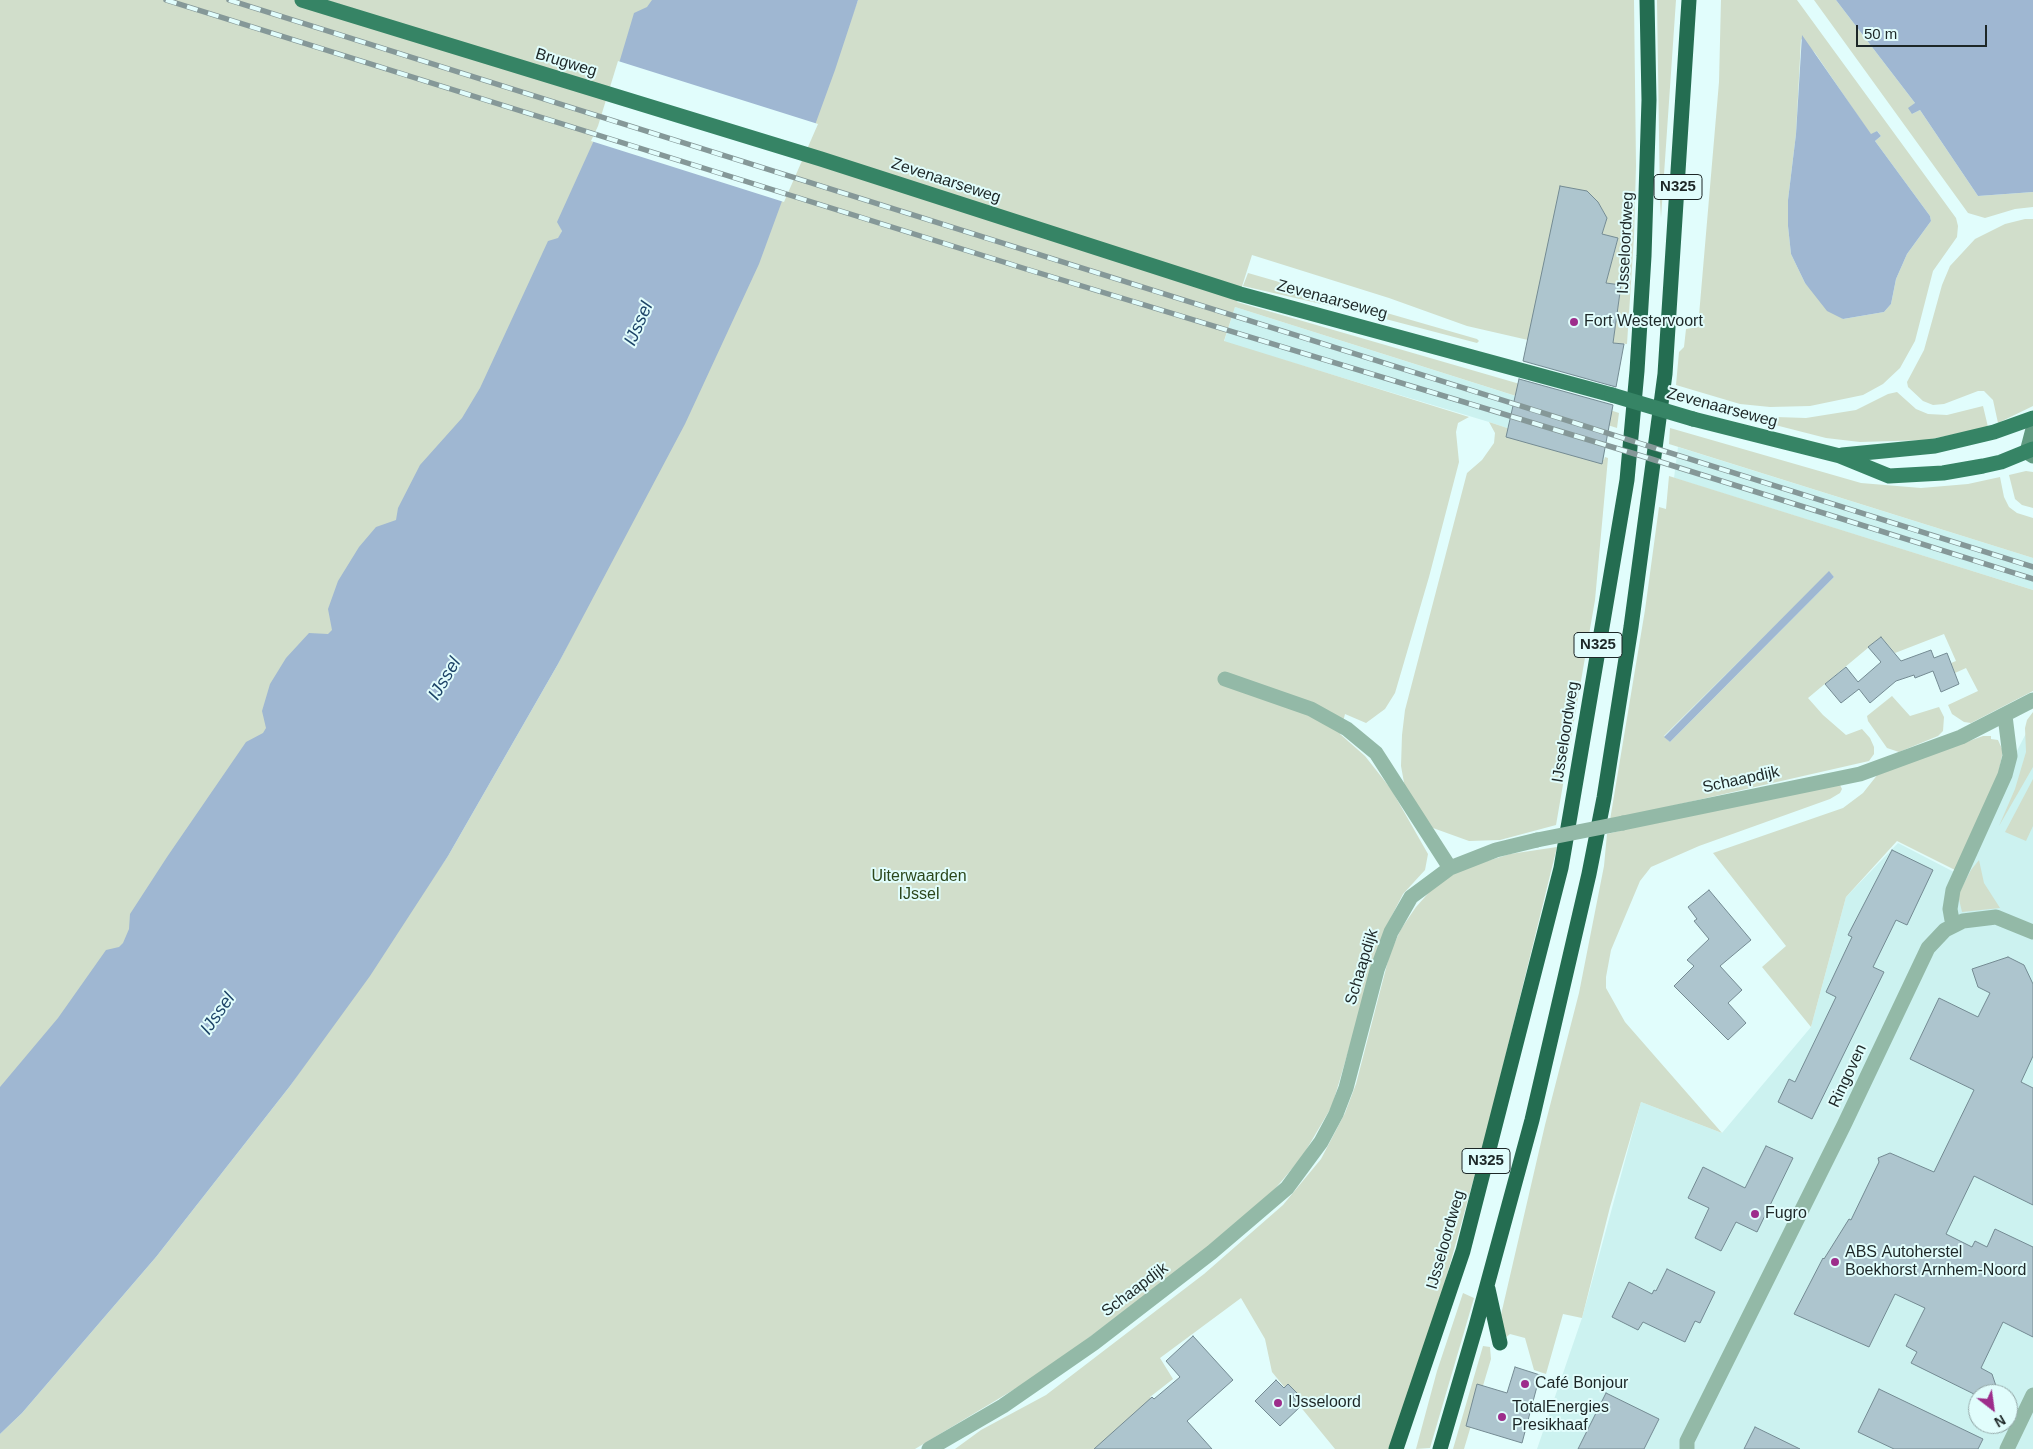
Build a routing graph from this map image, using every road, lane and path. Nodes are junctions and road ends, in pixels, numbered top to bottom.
1 (302, 0) edge
2 (1647, 0) edge
3 (1689, 0) edge
4 (821, 159) joint
5 (2033, 418) edge
6 (2033, 429) edge
7 (2031, 452) edge
8 (1840, 456) junction
9 (1225, 679) dead end
10 (2033, 700) edge
11 (2005, 716) junction
12 (1450, 868) junction
13 (1953, 926) junction
14 (2033, 932) edge
15 (1487, 1286) junction
16 (1500, 1343) dead end
17 (2033, 1395) edge
18 (929, 1449) edge
19 (1396, 1449) edge
20 (1440, 1449) edge
21 (1687, 1449) edge
22 (2007, 1449) edge

1 - 4 main road, Brugweg
2 - 19 highway, IJsseloordweg / N325
3 - 15 highway, N325
4 - 8 main road, Zevenaarseweg, bridge
5 - 8 main road, Zevenaarseweg
6 - 7 street
7 - 8 main road, Zevenaarseweg
9 - 12 street
10 - 11 street, Schaapdijk
11 - 12 street, Schaapdijk, bridge
11 - 13 street
12 - 18 street, Schaapdijk
13 - 14 street
13 - 21 street, Ringoven
15 - 16 highway
15 - 20 highway, N325
17 - 22 street

